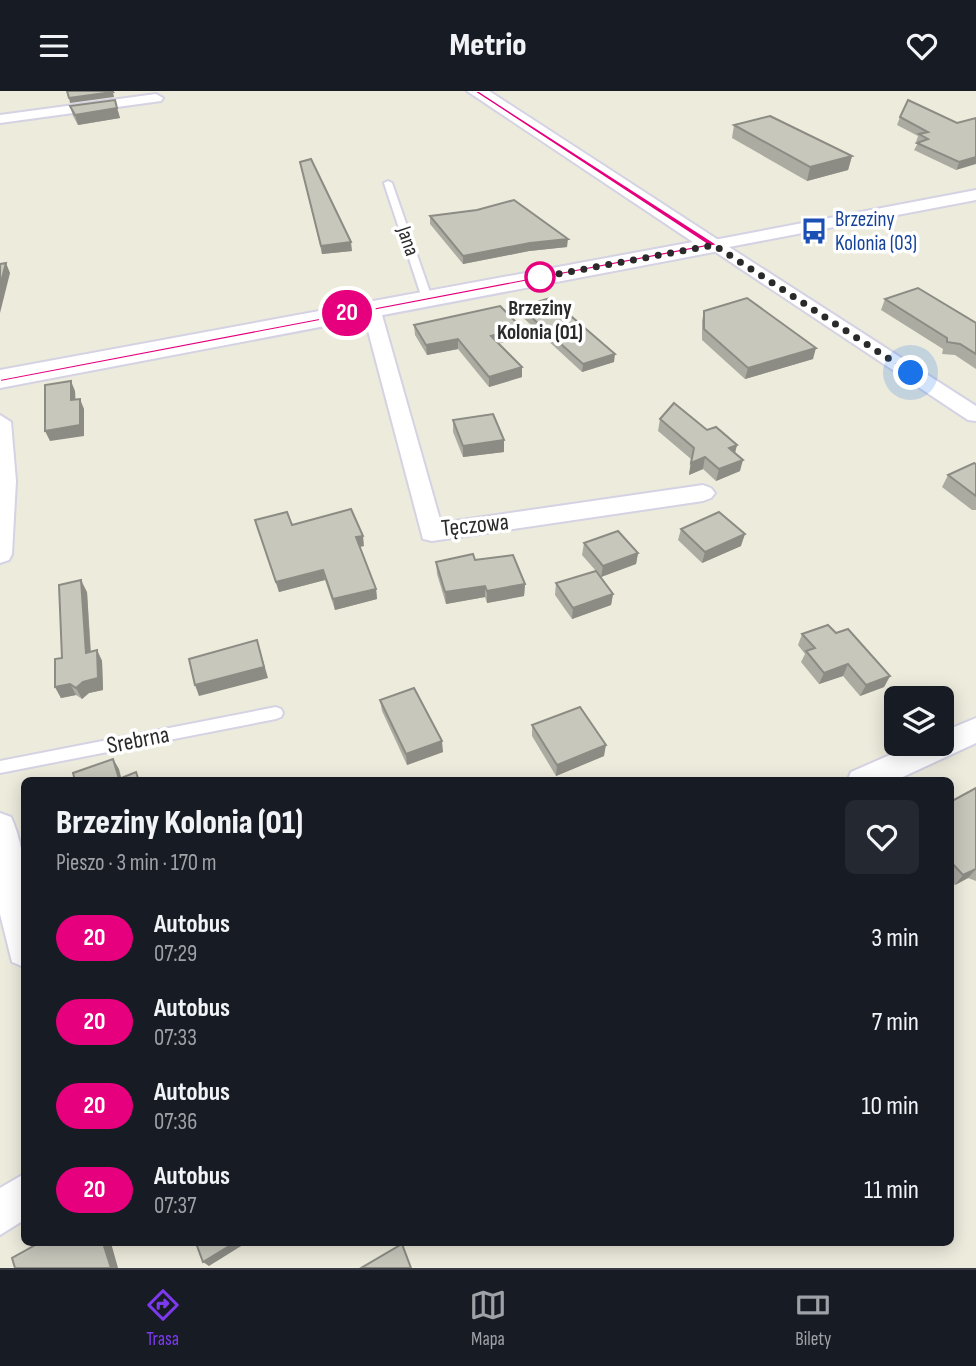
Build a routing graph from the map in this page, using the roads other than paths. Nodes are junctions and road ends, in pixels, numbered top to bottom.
1 (476, 91) edge
2 (156, 99) dead end
3 (0, 119) edge
4 (388, 183) dead end
5 (976, 195) edge
6 (714, 245) junction
7 (427, 299) junction
8 (371, 309) junction
9 (0, 379) edge
10 (976, 415) edge
11 (0, 422) edge
12 (2, 482) edge
13 (703, 493) dead end
14 (0, 554) edge
15 (276, 713) dead end
16 (976, 730) edge
17 (0, 767) edge
18 (871, 777) edge
19 (0, 827) edge
20 (21, 935) edge
21 (21, 1196) edge
22 (0, 1214) edge

1 - 6 street
2 - 3 street
4 - 7 lane, Jana
5 - 6 street
6 - 7 street
6 - 10 street
7 - 8 street
8 - 9 street
8 - 13 street, Tęczowa
11 - 12 street
12 - 14 street
15 - 17 lane, Srebrna
16 - 18 street
19 - 20 street
21 - 22 street

